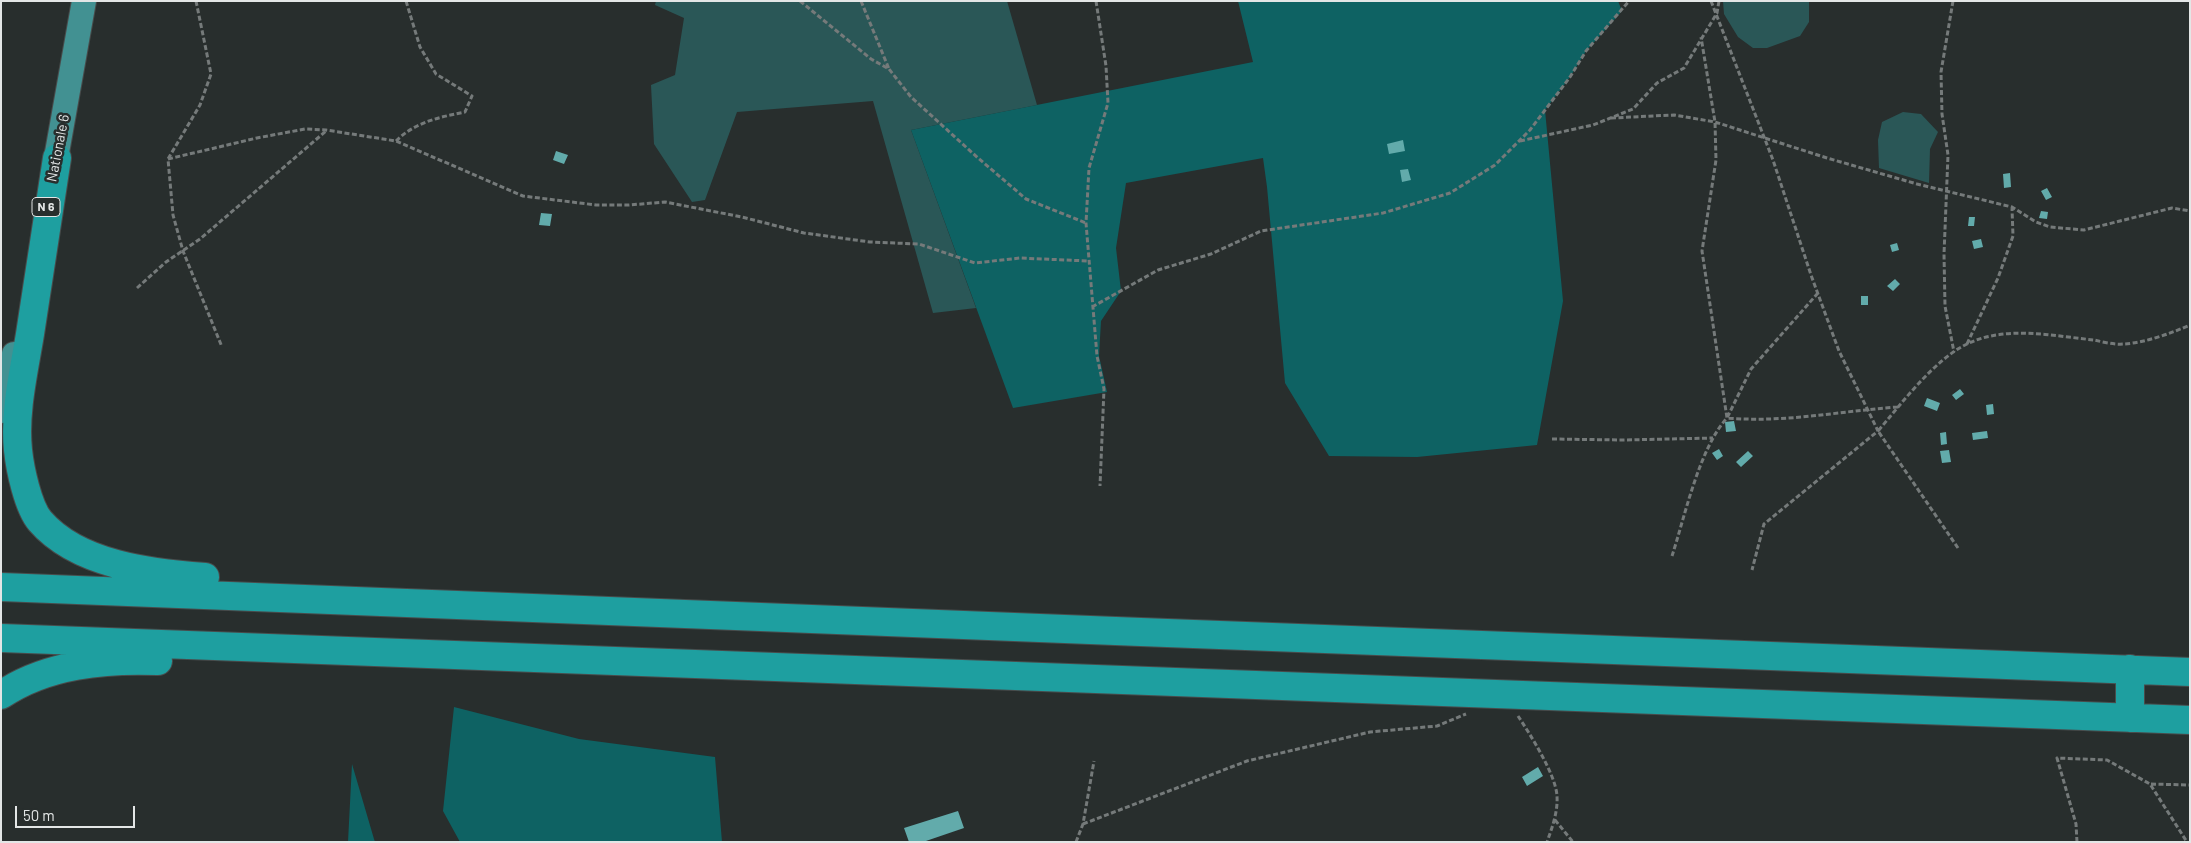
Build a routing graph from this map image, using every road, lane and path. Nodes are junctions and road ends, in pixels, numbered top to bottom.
1 (84, 1) edge
2 (196, 1) edge
3 (406, 1) edge
4 (800, 1) edge
5 (861, 1) edge
6 (1096, 1) edge
7 (1629, 1) edge
8 (1710, 1) edge
9 (1719, 1) edge
10 (1953, 1) edge
11 (1717, 13) junction
12 (1701, 37) junction
13 (889, 69) junction
14 (1611, 118) junction
15 (1715, 122) junction
16 (326, 130) junction
17 (1764, 136) junction
18 (396, 141) junction
19 (1520, 141) junction
20 (57, 158) junction
21 (168, 159) junction
22 (1945, 191) junction
23 (2012, 207) junction
24 (2190, 210) edge
25 (1086, 223) junction
26 (183, 251) junction
27 (1088, 261) junction
28 (137, 288) dead end
29 (1818, 294) junction
30 (1092, 307) junction
31 (2190, 326) edge
32 (1967, 344) junction
33 (222, 347) dead end
34 (1954, 352) junction
35 (1899, 406) junction
36 (1867, 409) junction
37 (1, 411) edge
38 (1727, 418) junction
39 (1878, 431) junction
40 (1713, 438) junction
41 (1552, 439) dead end
42 (1100, 486) dead end
43 (1958, 548) dead end
44 (1672, 556) dead end
45 (1752, 570) dead end
46 (1, 587) edge
47 (640, 613) junction
48 (1, 638) edge
49 (637, 662) junction
50 (2130, 669) junction
51 (2190, 672) edge
52 (1, 695) edge
53 (1515, 710) dead end
54 (1470, 712) dead end
55 (2130, 718) junction
56 (2190, 720) edge
57 (1094, 761) dead end
58 (2150, 784) junction
59 (2190, 785) edge
60 (1555, 820) junction
61 (1083, 824) junction
62 (1076, 842) edge
63 (1547, 842) edge
64 (1573, 842) edge
65 (2077, 842) edge
66 (2187, 842) edge

1 - 20 main road, Nationale 6 / N 6
2 - 21 path
3 - 18 path
4 - 13 path
5 - 13 path
6 - 25 path
7 - 19 path
8 - 11 path
9 - 11 path
10 - 22 path
11 - 12 path
11 - 17 path
12 - 14 path
12 - 15 path
13 - 25 path
14 - 15 path
14 - 19 path
15 - 17 path
15 - 38 path
16 - 18 path
16 - 21 path
16 - 26 path
17 - 22 path
17 - 29 path
18 - 27 path
19 - 30 path
20 - 37 main road, Nationale 6 / N 6
20 - 47 highway
21 - 26 path
22 - 23 path
22 - 34 path
23 - 24 path
23 - 32 path
25 - 27 path
26 - 28 path
26 - 33 path
27 - 30 path
29 - 36 path
29 - 38 path
30 - 42 path
31 - 32 path
32 - 34 path
34 - 35 path
35 - 36 path
35 - 39 path
36 - 38 path
36 - 39 path
38 - 40 path
39 - 43 path
39 - 45 path
40 - 41 path
40 - 44 path
46 - 47 highway
47 - 50 highway
48 - 49 highway
49 - 52 highway
49 - 55 highway
50 - 51 highway
50 - 55 highway
53 - 60 path
54 - 61 path
55 - 56 highway
57 - 61 path
58 - 59 path
58 - 65 path
58 - 66 path
60 - 63 path
60 - 64 path
61 - 62 path

